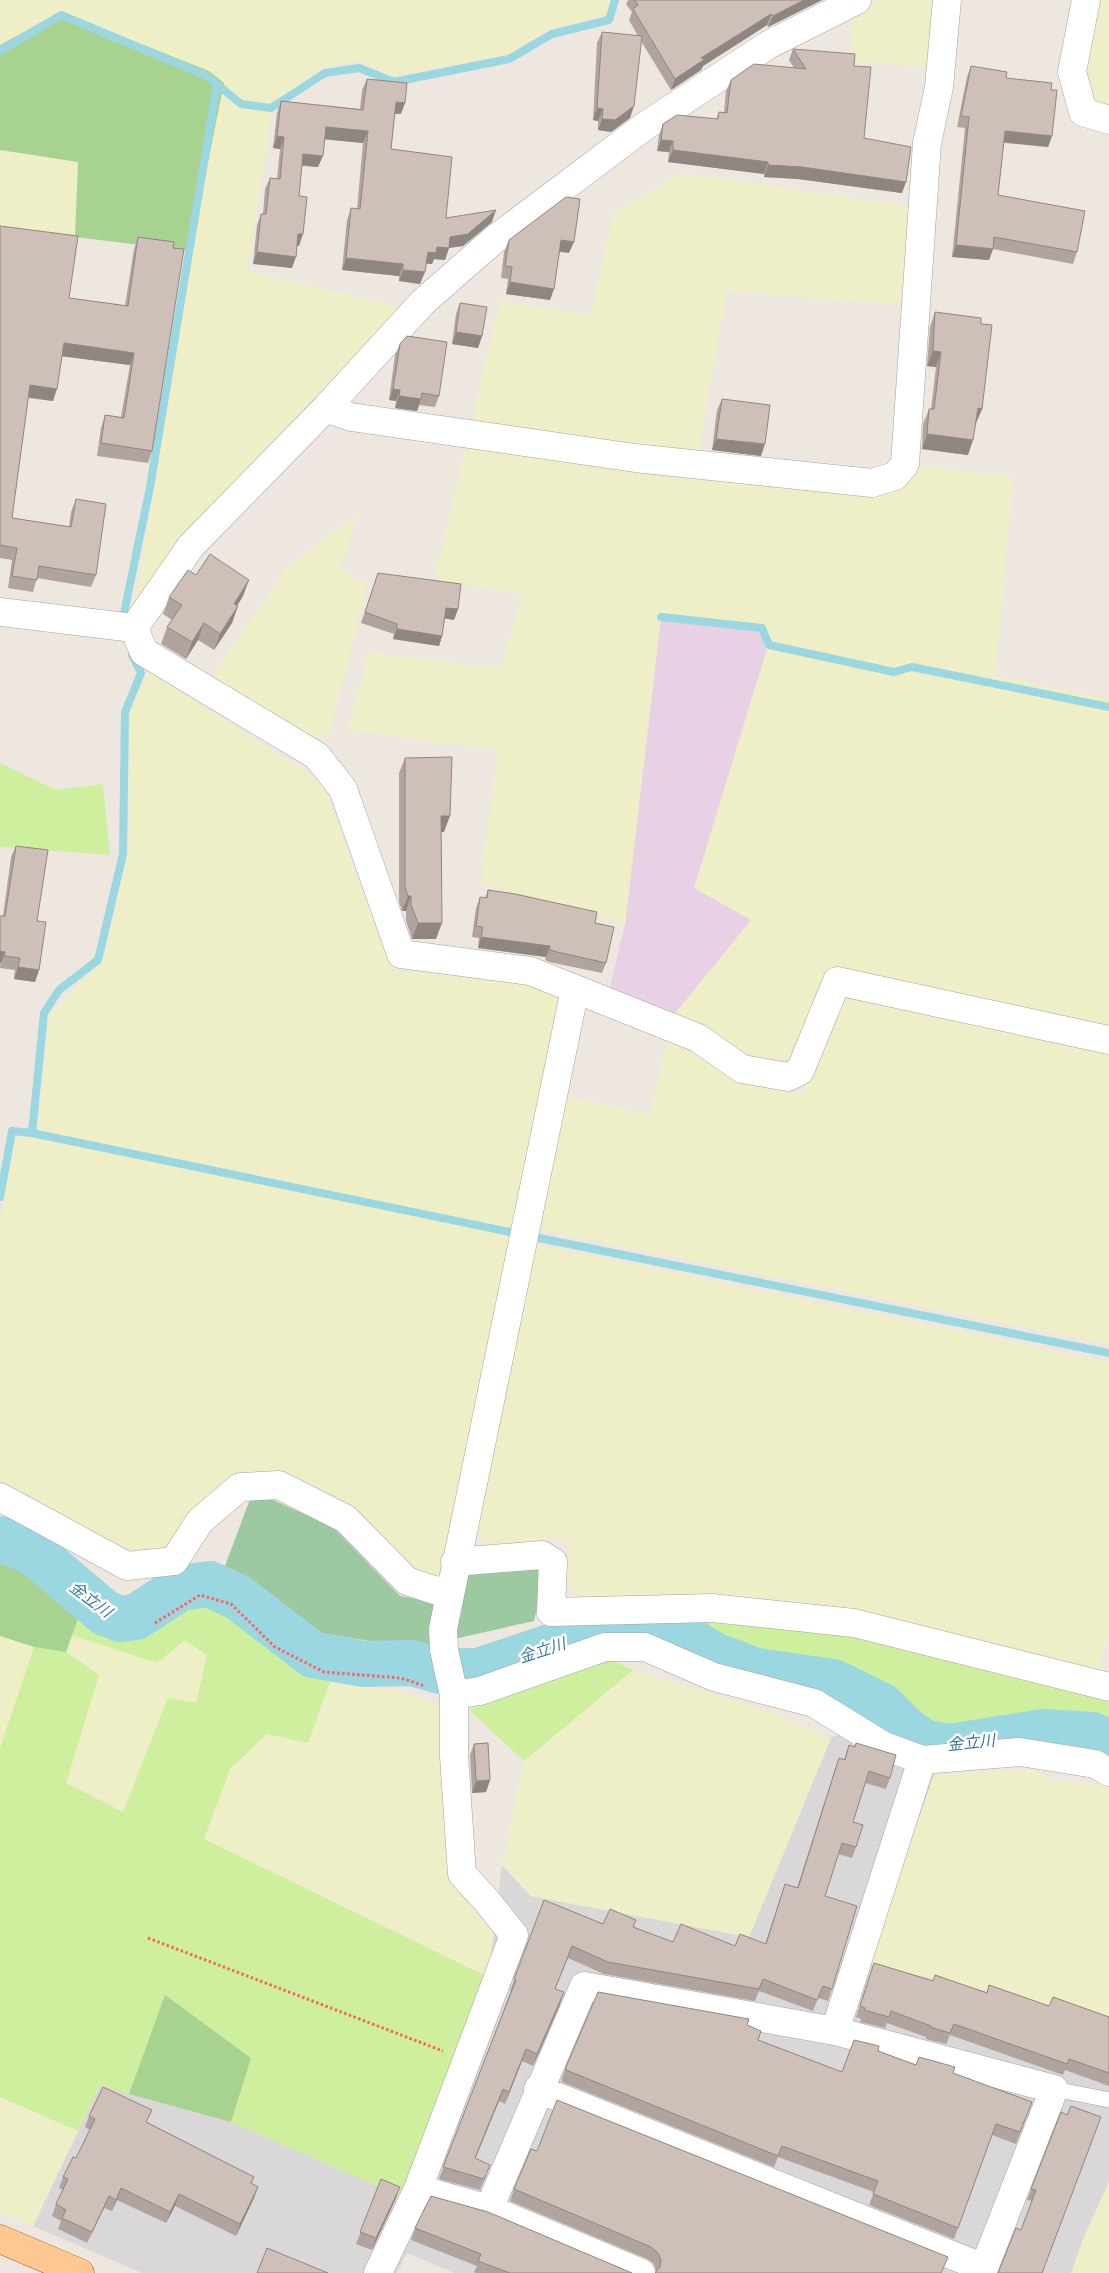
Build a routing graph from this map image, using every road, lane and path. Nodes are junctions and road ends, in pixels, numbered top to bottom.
1 (858, 0) edge
2 (947, 0) edge
3 (1086, 0) edge
4 (1109, 120) edge
5 (326, 408) junction
6 (0, 612) edge
7 (134, 628) junction
8 (575, 989) junction
9 (1109, 1040) edge
10 (0, 1497) edge
11 (455, 1562) junction
12 (449, 1592) junction
13 (156, 1622) dead end
14 (1109, 1687) edge
15 (454, 1695) junction
16 (922, 1760) junction
17 (1109, 1772) edge
18 (148, 1938) dead end
19 (835, 2031) junction
20 (466, 2060) junction
21 (538, 2089) junction
22 (1054, 2089) junction
23 (1109, 2100) edge
24 (418, 2188) junction
25 (489, 2209) junction
26 (0, 2239) edge
27 (983, 2271) edge
28 (80, 2273) edge
29 (378, 2273) edge
30 (641, 2273) edge

1 - 5 street
2 - 5 street
3 - 4 street
5 - 7 street
6 - 7 street
7 - 8 street
8 - 9 street
8 - 11 street
10 - 12 street
11 - 12 street
11 - 14 street
12 - 15 street
13 - 15 path
15 - 16 street
15 - 20 street
16 - 17 street
16 - 19 street
18 - 20 path
19 - 21 street
19 - 22 street
20 - 24 street
21 - 25 street
21 - 27 street
22 - 23 lane
22 - 27 street
24 - 25 street
24 - 29 street
25 - 30 street
26 - 28 main road

